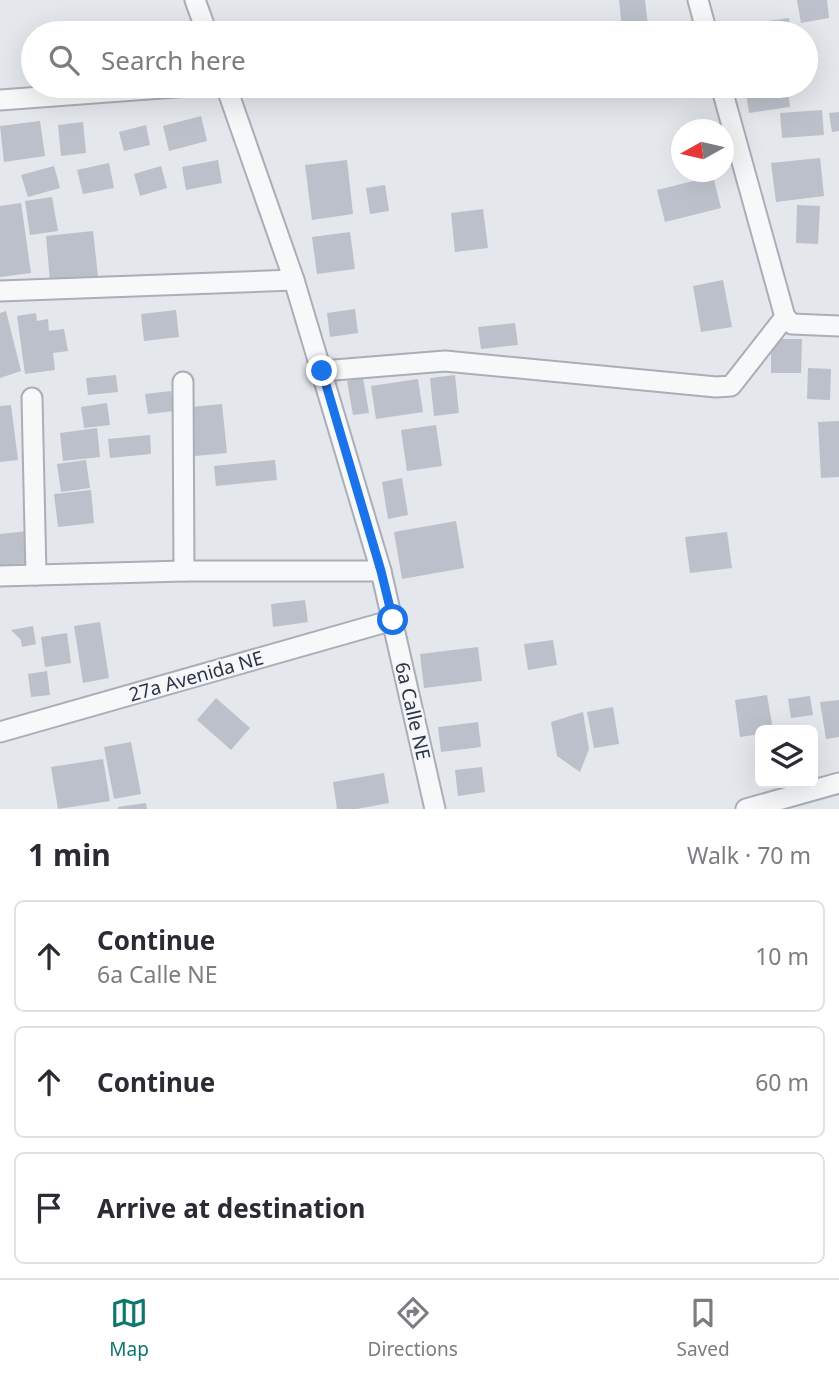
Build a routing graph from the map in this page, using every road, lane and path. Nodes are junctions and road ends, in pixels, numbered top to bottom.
1 (195, 0) edge
2 (698, 0) edge
3 (203, 21) edge
4 (704, 21) edge
5 (27, 98) edge
6 (230, 98) edge
7 (724, 98) edge
8 (0, 100) edge
9 (294, 280) junction
10 (0, 291) edge
11 (785, 317) junction
12 (839, 326) edge
13 (322, 371) junction
14 (183, 382) dead end
15 (32, 398) dead end
16 (184, 571) junction
17 (381, 571) junction
18 (36, 575) junction
19 (0, 576) edge
20 (393, 620) junction
21 (0, 732) edge
22 (839, 783) edge
23 (435, 809) edge
24 (746, 809) edge

1 - 3 street
2 - 4 street
5 - 8 street
6 - 9 street, 6a Calle NE
7 - 11 street
9 - 10 street
9 - 13 street, 6a Calle NE
11 - 12 street
11 - 13 street
13 - 17 street, 6a Calle NE
14 - 16 street
15 - 18 street
16 - 17 street
16 - 18 street
17 - 20 street, 6a Calle NE
18 - 19 street
20 - 21 street, 27a Avenida NE
20 - 23 street, 6a Calle NE
22 - 24 street

